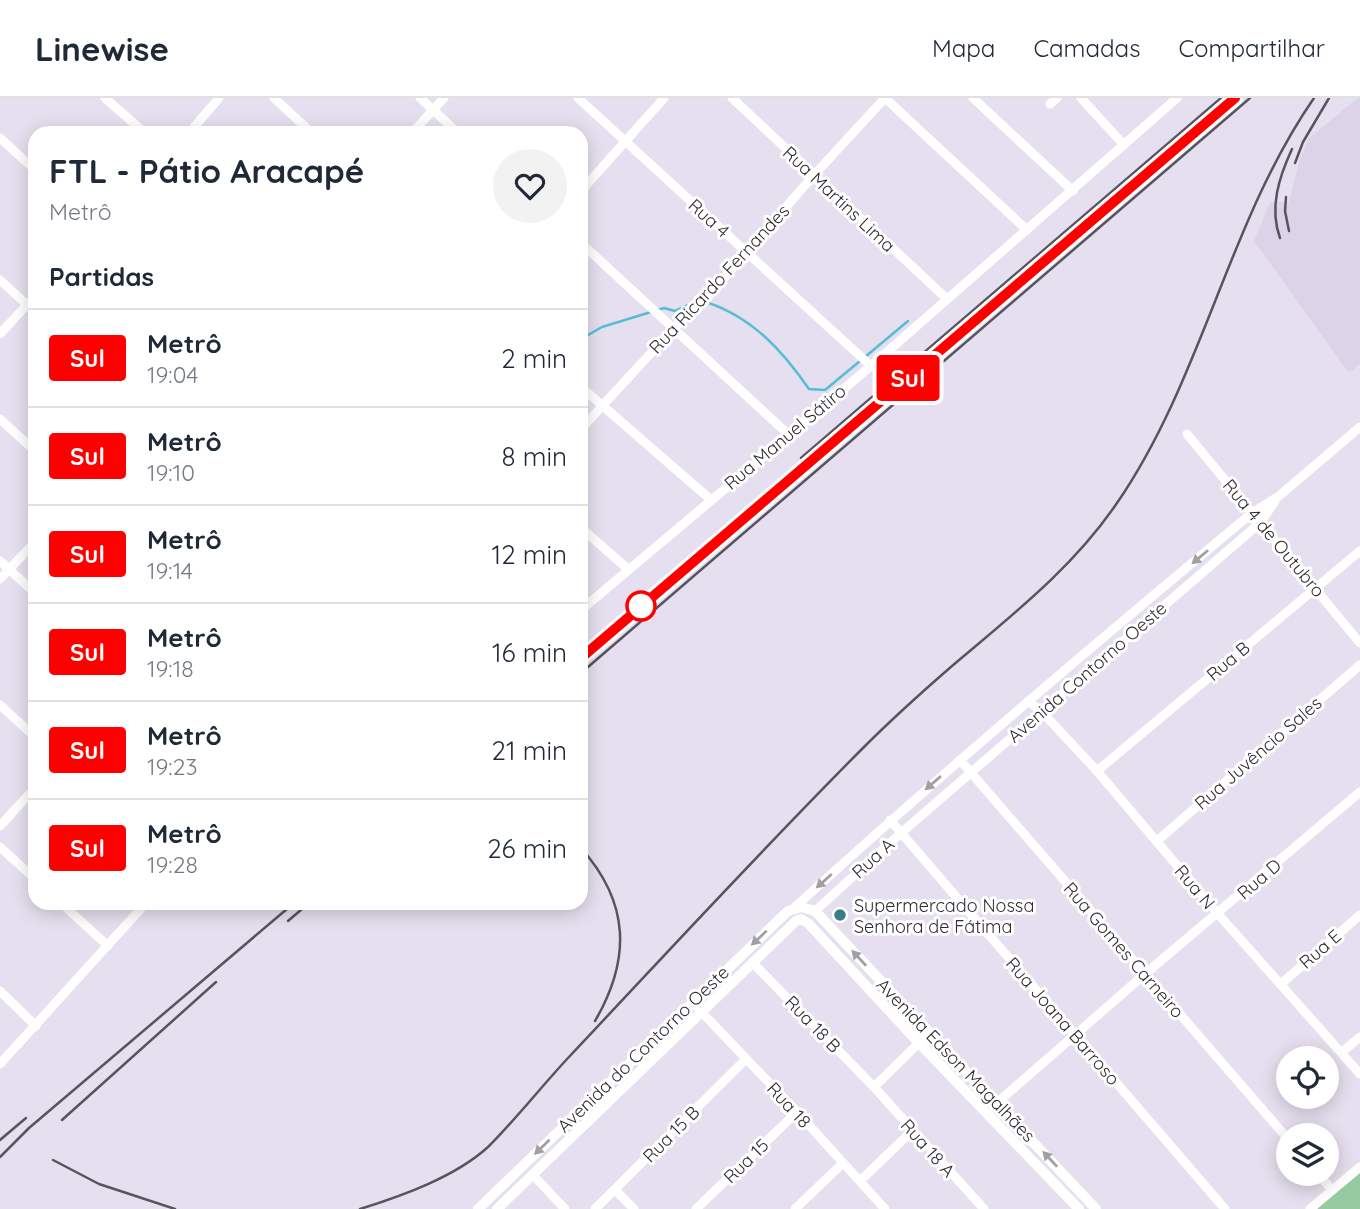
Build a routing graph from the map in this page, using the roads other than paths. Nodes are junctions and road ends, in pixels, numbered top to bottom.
1 (105, 98) edge
2 (219, 98) edge
3 (274, 98) edge
4 (420, 98) edge
5 (444, 98) edge
6 (578, 98) edge
7 (664, 98) edge
8 (732, 98) edge
9 (885, 98) edge
10 (973, 98) edge
11 (1081, 98) edge
12 (1177, 98) edge
13 (433, 110) junction
14 (137, 126) edge
15 (195, 126) edge
16 (304, 126) edge
17 (418, 126) edge
18 (450, 126) edge
19 (0, 138) edge
20 (625, 142) junction
21 (1124, 145) junction
22 (28, 164) edge
23 (814, 175) junction
24 (588, 183) edge
25 (1073, 191) junction
26 (1027, 230) junction
27 (588, 249) edge
28 (747, 253) junction
29 (0, 280) edge
30 (947, 299) junction
31 (26, 305) joint
32 (674, 328) junction
33 (0, 334) edge
34 (871, 366) junction
35 (588, 393) edge
36 (602, 406) junction
37 (0, 419) edge
38 (588, 421) edge
39 (1360, 427) edge
40 (788, 434) junction
41 (1187, 434) dead end
42 (28, 444) edge
43 (1279, 496) junction
44 (710, 499) junction
45 (1252, 513) junction
46 (1261, 522) junction
47 (588, 534) edge
48 (28, 549) edge
49 (1360, 551) edge
50 (0, 561) edge
51 (9, 569) junction
52 (628, 569) junction
53 (0, 579) edge
54 (28, 587) edge
55 (1315, 588) junction
56 (1150, 598) junction
57 (588, 604) edge
58 (1160, 610) junction
59 (1360, 643) edge
60 (1360, 666) edge
61 (1028, 701) junction
62 (0, 705) edge
63 (1042, 712) junction
64 (28, 731) edge
65 (960, 760) junction
66 (1097, 771) junction
67 (971, 772) junction
68 (1360, 792) edge
69 (28, 796) edge
70 (890, 820) junction
71 (0, 826) edge
72 (901, 833) junction
73 (1157, 841) junction
74 (864, 844) junction
75 (0, 847) edge
76 (875, 856) junction
77 (847, 859) junction
78 (858, 872) junction
79 (28, 873) edge
80 (794, 908) junction
81 (69, 910) edge
82 (140, 910) edge
83 (815, 911) junction
84 (1218, 914) junction
85 (1360, 915) edge
86 (808, 923) joint
87 (108, 946) junction
88 (752, 962) junction
89 (1144, 974) junction
90 (1281, 984) junction
91 (0, 991) edge
92 (692, 1002) junction
93 (700, 1011) junction
94 (36, 1026) junction
95 (929, 1033) junction
96 (1076, 1035) junction
97 (1360, 1037) edge
98 (919, 1043) junction
99 (1342, 1052) junction
100 (746, 1059) junction
101 (0, 1064) edge
102 (1360, 1074) edge
103 (610, 1080) junction
104 (874, 1087) junction
105 (620, 1090) junction
106 (594, 1096) junction
107 (998, 1102) junction
108 (604, 1106) junction
109 (797, 1112) junction
110 (1276, 1125) edge
111 (912, 1131) junction
112 (843, 1163) junction
113 (1360, 1167) edge
114 (533, 1175) junction
115 (860, 1181) junction
116 (1328, 1186) edge
117 (615, 1189) junction
118 (1332, 1190) junction
119 (490, 1197) junction
120 (498, 1208) edge
121 (478, 1209) edge
122 (565, 1209) edge
123 (595, 1209) edge
124 (634, 1209) edge
125 (695, 1209) edge
126 (795, 1209) edge
127 (885, 1209) edge
128 (984, 1209) edge
129 (1079, 1209) edge
130 (1096, 1209) edge
131 (1225, 1209) edge
132 (1310, 1209) edge

1 - 14 street
2 - 15 street
3 - 16 street
4 - 13 street
5 - 13 street
6 - 20 street, Rua 4
7 - 20 street
8 - 23 street, Rua Martins Lima
9 - 23 street, Rua Ricardo Fernandes
9 - 26 street
10 - 25 street
11 - 21 street
12 - 21 street, Rua Manuel Sátiro
13 - 17 street
13 - 18 street
19 - 22 street
20 - 24 street
20 - 28 street, Rua 4
21 - 25 street, Rua Manuel Sátiro
23 - 28 street, Rua Ricardo Fernandes
23 - 30 street, Rua Martins Lima
25 - 26 street, Rua Manuel Sátiro
26 - 30 street, Rua Manuel Sátiro
27 - 32 street
28 - 32 street, Rua Ricardo Fernandes
28 - 34 street, Rua 4
29 - 31 street
30 - 34 street, Rua Manuel Sátiro
31 - 33 street
32 - 36 street, Rua Ricardo Fernandes
32 - 40 street
34 - 40 street, Rua Manuel Sátiro
35 - 36 street
36 - 38 street, Rua Ricardo Fernandes
36 - 44 street
37 - 42 street
39 - 43 street, Avenida Contorno Oeste
40 - 44 street, Rua Manuel Sátiro
41 - 45 street, Rua 4 de Outubro
43 - 45 street, Avenida Contorno Oeste
43 - 46 street, Avenida Contorno Oeste
44 - 52 street, Rua Manuel Sátiro
45 - 46 street, Rua 4 de Outubro
45 -> 56 street, Avenida Contorno Oeste
46 - 55 street, Rua 4 de Outubro
46 - 58 street, Avenida Contorno Oeste
47 - 52 street
48 - 51 street
49 - 55 street, Rua B
50 - 51 street
51 - 53 street
51 - 54 street
52 - 57 street, Rua Manuel Sátiro
55 - 59 street, Rua 4 de Outubro
55 - 66 street, Rua B
56 - 58 street
56 - 61 street, Avenida Contorno Oeste
58 - 63 street, Avenida Contorno Oeste
60 - 73 street, Rua Juvêncio Sales
61 - 63 street, Rua N
61 - 65 street, Avenida Contorno Oeste
62 - 64 street
63 - 66 street, Rua N
63 - 67 street, Avenida Contorno Oeste
65 - 67 street, Rua Gomes Carneiro
65 -> 70 street, Avenida Contorno Oeste
66 - 73 street, Rua N
67 - 72 street, Avenida Contorno Oeste
67 - 89 street, Rua Gomes Carneiro
68 - 84 street, Rua D
69 - 71 street
70 - 72 street
70 - 74 street, Avenida Contorno Oeste
72 - 76 street, Rua A
72 - 96 street, Rua Joana Barroso
73 - 84 street, Rua N
74 - 76 street
74 - 77 street, Avenida Contorno Oeste
75 - 79 street
76 - 78 street, Rua A
77 - 78 street
77 -> 80 street, Avenida Contorno Oeste
78 - 83 street, Rua A
80 - 83 street
80 -> 92 street, Avenida do Contorno Oeste
81 - 87 street
82 - 87 street
95 -> 83 street, Avenida Edson Magalhães
84 - 89 street, Rua D
84 - 90 street, Rua N
85 - 90 street, Rua E
86 - 88 street, Avenida do Contorno Oeste
86 - 98 street, Avenida Edson Magalhães
87 - 94 street
88 - 93 street, Avenida do Contorno Oeste
88 - 104 street, Rua 18 B
89 - 96 street, Rua D
89 - 110 street, Rua Gomes Carneiro
90 - 99 street, Rua N
91 - 94 street
92 - 93 street, Rua 18
92 - 103 street, Avenida do Contorno Oeste
93 - 100 street, Rua 18
93 - 105 street, Avenida do Contorno Oeste
94 - 101 street
95 - 98 street
95 - 107 street, Avenida Edson Magalhães
96 - 107 street, Rua D
96 - 131 street, Rua Joana Barroso
97 - 99 street
98 - 104 street
98 - 129 street, Avenida Edson Magalhães
99 - 102 street, Rua N
100 - 109 street, Rua 18
100 - 117 street, Rua 15 B
103 - 105 street
103 - 106 street, Avenida do Contorno Oeste
104 - 111 street, Rua 18 A
105 - 108 street, Avenida do Contorno Oeste
106 - 108 street
106 -> 119 street, Avenida do Contorno Oeste
130 -> 107 street, Avenida Edson Magalhães
108 - 114 street, Avenida do Contorno Oeste
109 - 112 street, Rua 18
109 - 125 street, Rua 15
111 - 115 street
111 - 128 street, Rua 18 A
112 - 115 street, Rua 18
112 - 126 street
113 - 118 street
114 - 120 street, Avenida do Contorno Oeste
114 - 122 street
115 - 127 street, Rua 18
116 - 118 street
117 - 123 street, Rua 15 B
117 - 124 street
118 - 132 street
119 - 120 street
119 - 121 street, Avenida do Contorno Oeste

